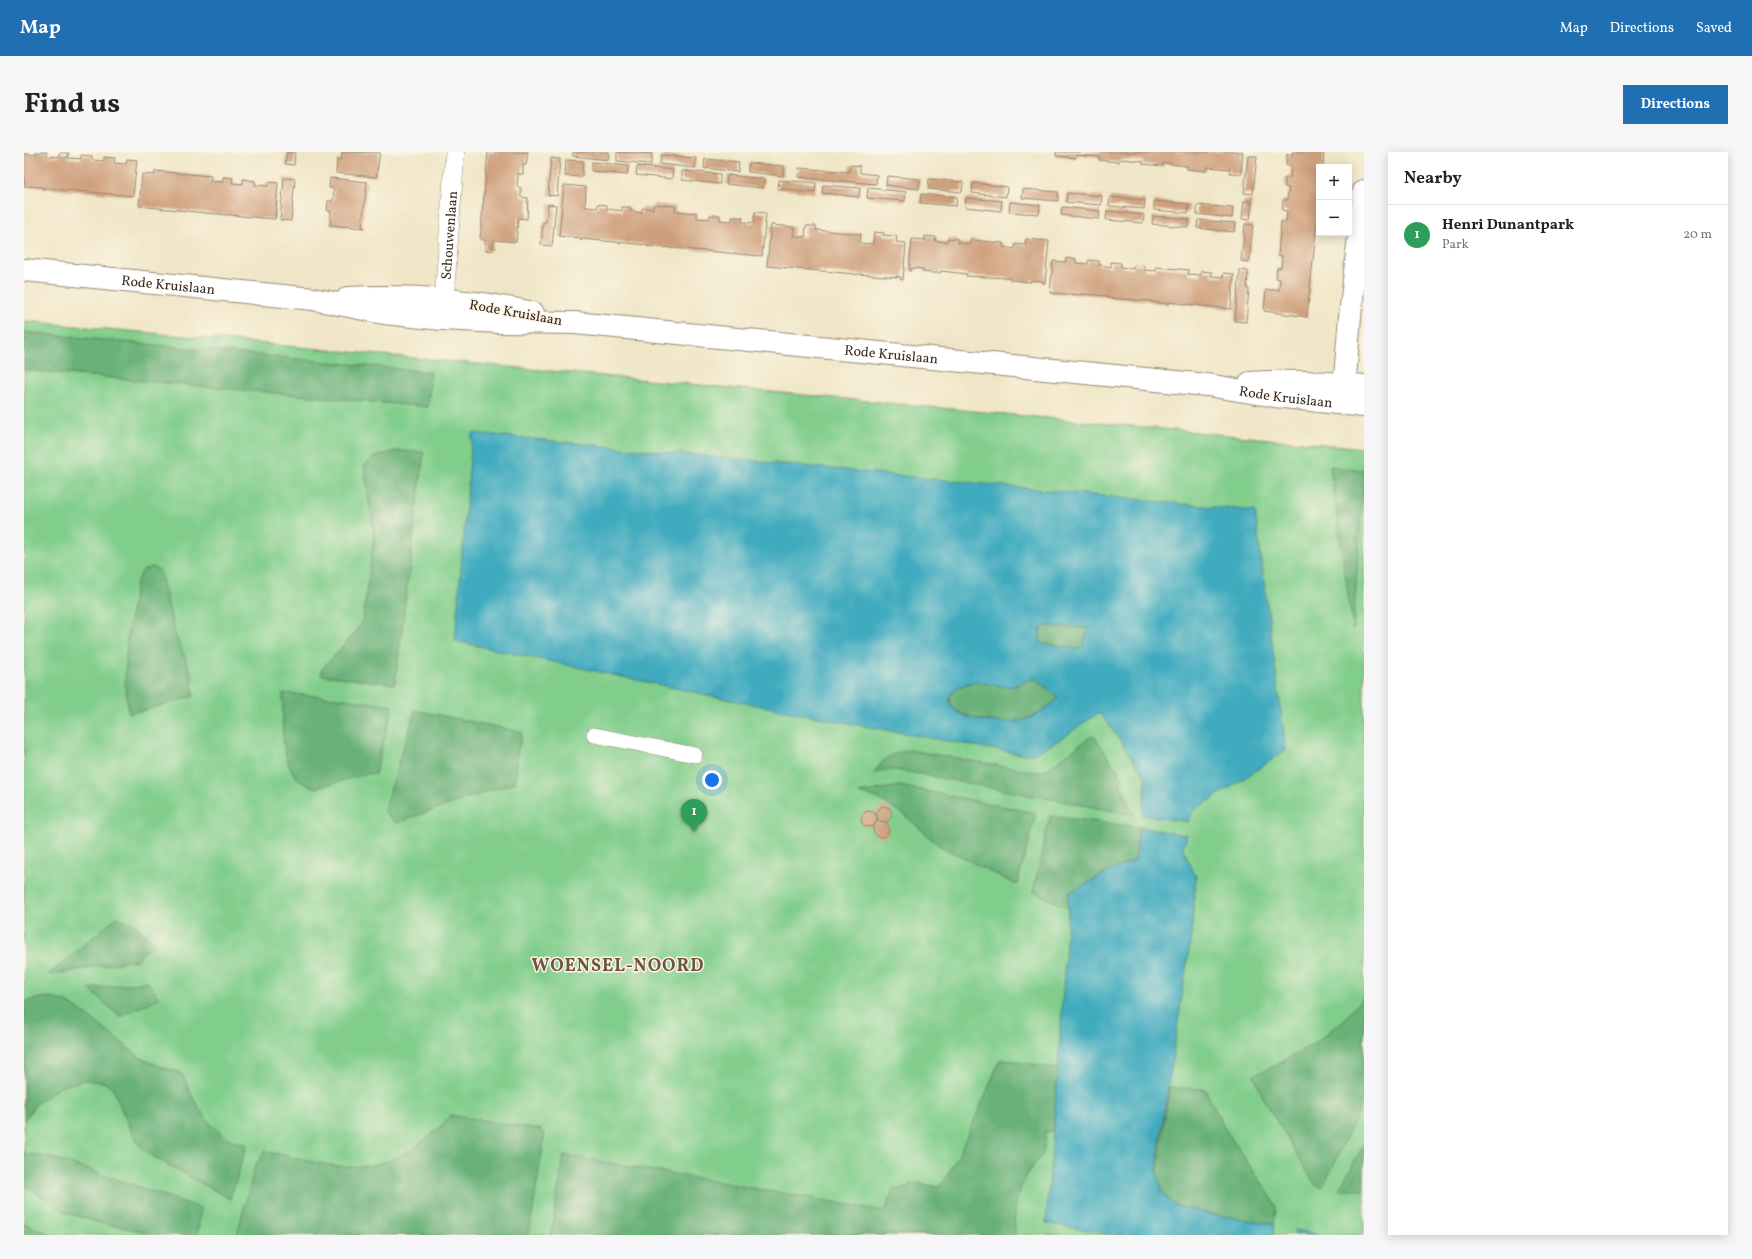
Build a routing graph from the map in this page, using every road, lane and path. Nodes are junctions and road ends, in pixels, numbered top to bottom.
1 (455, 152) edge
2 (1364, 191) edge
3 (24, 270) edge
4 (443, 310) junction
5 (1357, 316) edge
6 (1354, 395) edge
7 (594, 735) dead end
8 (695, 755) dead end

1 - 4 street, Schouwenlaan
2 - 5 main road
3 - 4 main road, Rode Kruislaan
4 - 6 main road, Rode Kruislaan
5 - 6 main road
7 - 8 street

